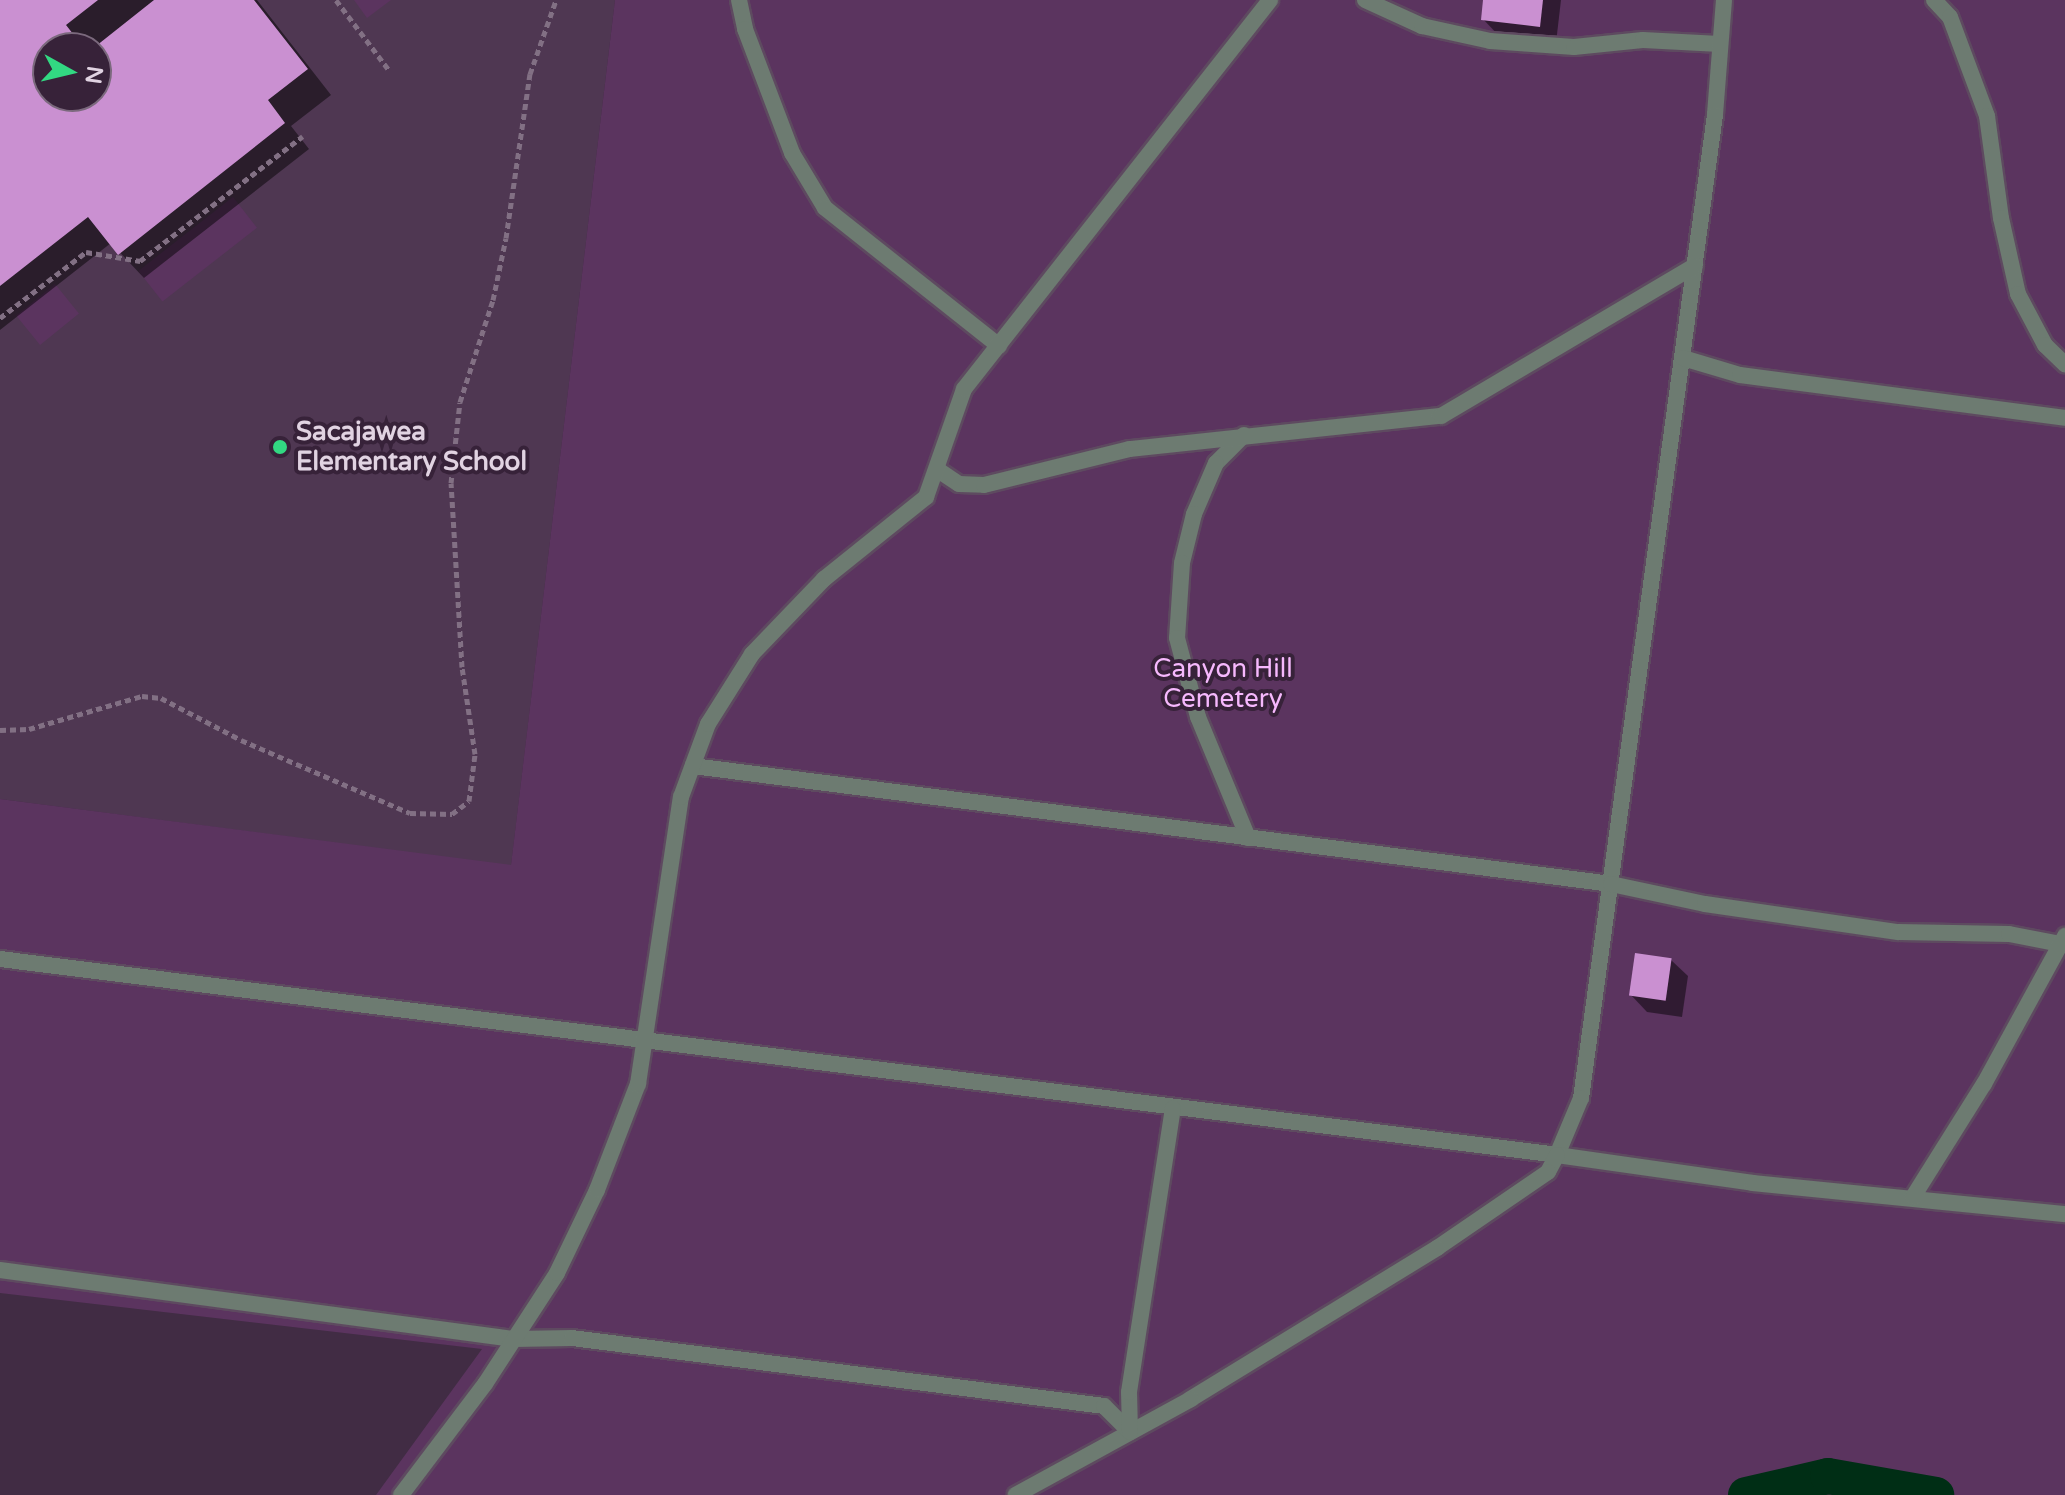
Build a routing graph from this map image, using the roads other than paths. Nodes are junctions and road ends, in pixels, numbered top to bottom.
1 (739, 0) edge
2 (1270, 0) edge
3 (1365, 0) edge
4 (1724, 0) edge
5 (1934, 0) edge
6 (1720, 44) junction
7 (1695, 266) junction
8 (999, 346) junction
9 (1683, 358) junction
10 (2065, 364) edge
11 (2065, 418) edge
12 (1244, 435) junction
13 (938, 470) junction
14 (693, 766) junction
15 (1248, 838) junction
16 (1611, 884) junction
17 (2064, 942) edge
18 (0, 959) edge
19 (645, 1040) junction
20 (1173, 1108) junction
21 (1557, 1155) junction
22 (1913, 1197) junction
23 (2065, 1214) edge
24 (0, 1270) edge
25 (514, 1339) junction
26 (1130, 1432) junction
27 (401, 1495) edge
28 (1016, 1495) edge

1 - 8 lane
2 - 8 lane
3 - 6 lane
4 - 6 lane
5 - 10 lane
6 - 7 lane
7 - 9 lane
7 - 12 lane
8 - 13 lane
9 - 11 lane
9 - 16 lane
12 - 13 lane
12 - 15 lane
13 - 14 lane
14 - 15 lane
14 - 19 lane
15 - 16 lane
16 - 17 lane
16 - 21 lane
17 - 22 lane
18 - 19 lane
19 - 20 lane
19 - 25 lane
20 - 21 lane
20 - 26 lane
21 - 22 lane
21 - 26 lane
22 - 23 lane
24 - 25 lane
25 - 26 lane
25 - 27 lane
26 - 28 lane

